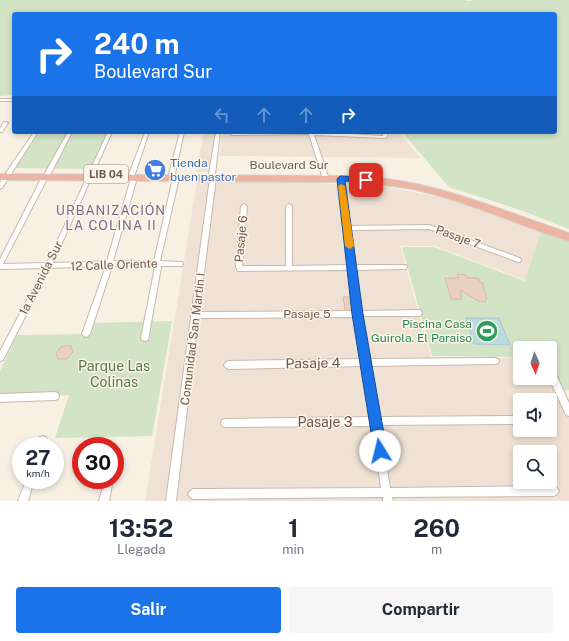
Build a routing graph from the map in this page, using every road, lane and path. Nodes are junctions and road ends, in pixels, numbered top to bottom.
1 (0, 100) edge
2 (12, 100) edge
3 (6, 123) dead end
4 (0, 131) edge
5 (35, 134) edge
6 (69, 134) edge
7 (109, 134) edge
8 (146, 134) edge
9 (182, 134) edge
10 (218, 134) edge
11 (311, 134) edge
12 (330, 134) edge
13 (386, 134) edge
14 (4, 175) edge
15 (46, 175) junction
16 (90, 176) junction
17 (133, 176) junction
18 (174, 176) junction
19 (213, 176) junction
20 (325, 176) junction
21 (340, 179) junction
22 (0, 187) edge
23 (244, 206) dead end
24 (289, 206) dead end
25 (347, 228) junction
26 (569, 230) edge
27 (569, 237) edge
28 (518, 260) dead end
29 (156, 262) junction
30 (180, 264) dead end
31 (108, 265) junction
32 (0, 266) edge
33 (48, 267) junction
34 (404, 267) dead end
35 (289, 268) junction
36 (353, 268) junction
37 (419, 312) dead end
38 (358, 314) junction
39 (196, 315) junction
40 (86, 334) dead end
41 (144, 338) dead end
42 (0, 358) edge
43 (495, 361) dead end
44 (366, 362) junction
45 (228, 365) dead end
46 (556, 385) edge
47 (55, 396) dead end
48 (0, 398) edge
49 (569, 412) edge
50 (513, 420) edge
51 (225, 422) dead end
52 (376, 422) junction
53 (27, 489) edge
54 (107, 489) edge
55 (554, 491) dead end
56 (193, 494) dead end
57 (388, 497) edge
58 (23, 501) edge
59 (104, 501) edge
60 (172, 501) edge

1 - 2 street
3 - 4 street
5 - 14 street
6 - 15 street
7 - 16 street, 1a Avenida Sur
8 - 17 street
9 - 18 street
10 - 19 street, Comunidad San Martín I
11 - 20 street
12 - 13 street
14 - 15 highway, Boulevard Sur / LIB 04
14 - 22 street
15 - 16 highway, Boulevard Sur / LIB 04
15 - 32 street
16 - 17 highway, Boulevard Sur / LIB 04
16 - 33 street, 1a Avenida Sur
17 - 18 highway, Boulevard Sur / LIB 04
17 - 31 street
18 - 19 highway, Boulevard Sur / LIB 04
18 - 29 street
19 - 20 highway, Boulevard Sur / LIB 04
19 - 39 street, Comunidad San Martín I
20 - 21 highway, Boulevard Sur / LIB 04
20 - 26 highway, Boulevard Sur / LIB 04
21 - 25 street
21 - 27 highway, Boulevard Sur / LIB 04
23 - 35 street, Pasaje 6
24 - 35 street
25 - 28 street, Pasaje 7
25 - 36 street
29 - 30 street, 12 Calle Oriente
29 - 31 street, 12 Calle Oriente
29 - 41 street
31 - 33 street, 12 Calle Oriente
31 - 40 street
32 - 33 street, 12 Calle Oriente
33 - 42 street, 1a Avenida Sur
34 - 36 street, Pasaje 6
35 - 36 street, Pasaje 6
36 - 38 street
37 - 38 street, Pasaje 5
38 - 39 street, Pasaje 5
38 - 44 street
39 - 60 street, Comunidad San Martín I
43 - 44 street, Pasaje 4
44 - 45 street, Pasaje 4
44 - 52 street
46 - 49 street
47 - 48 street
50 - 52 street, Pasaje 3
51 - 52 street, Pasaje 3
52 - 57 street
53 - 58 street
54 - 59 street
55 - 57 street
56 - 57 street

